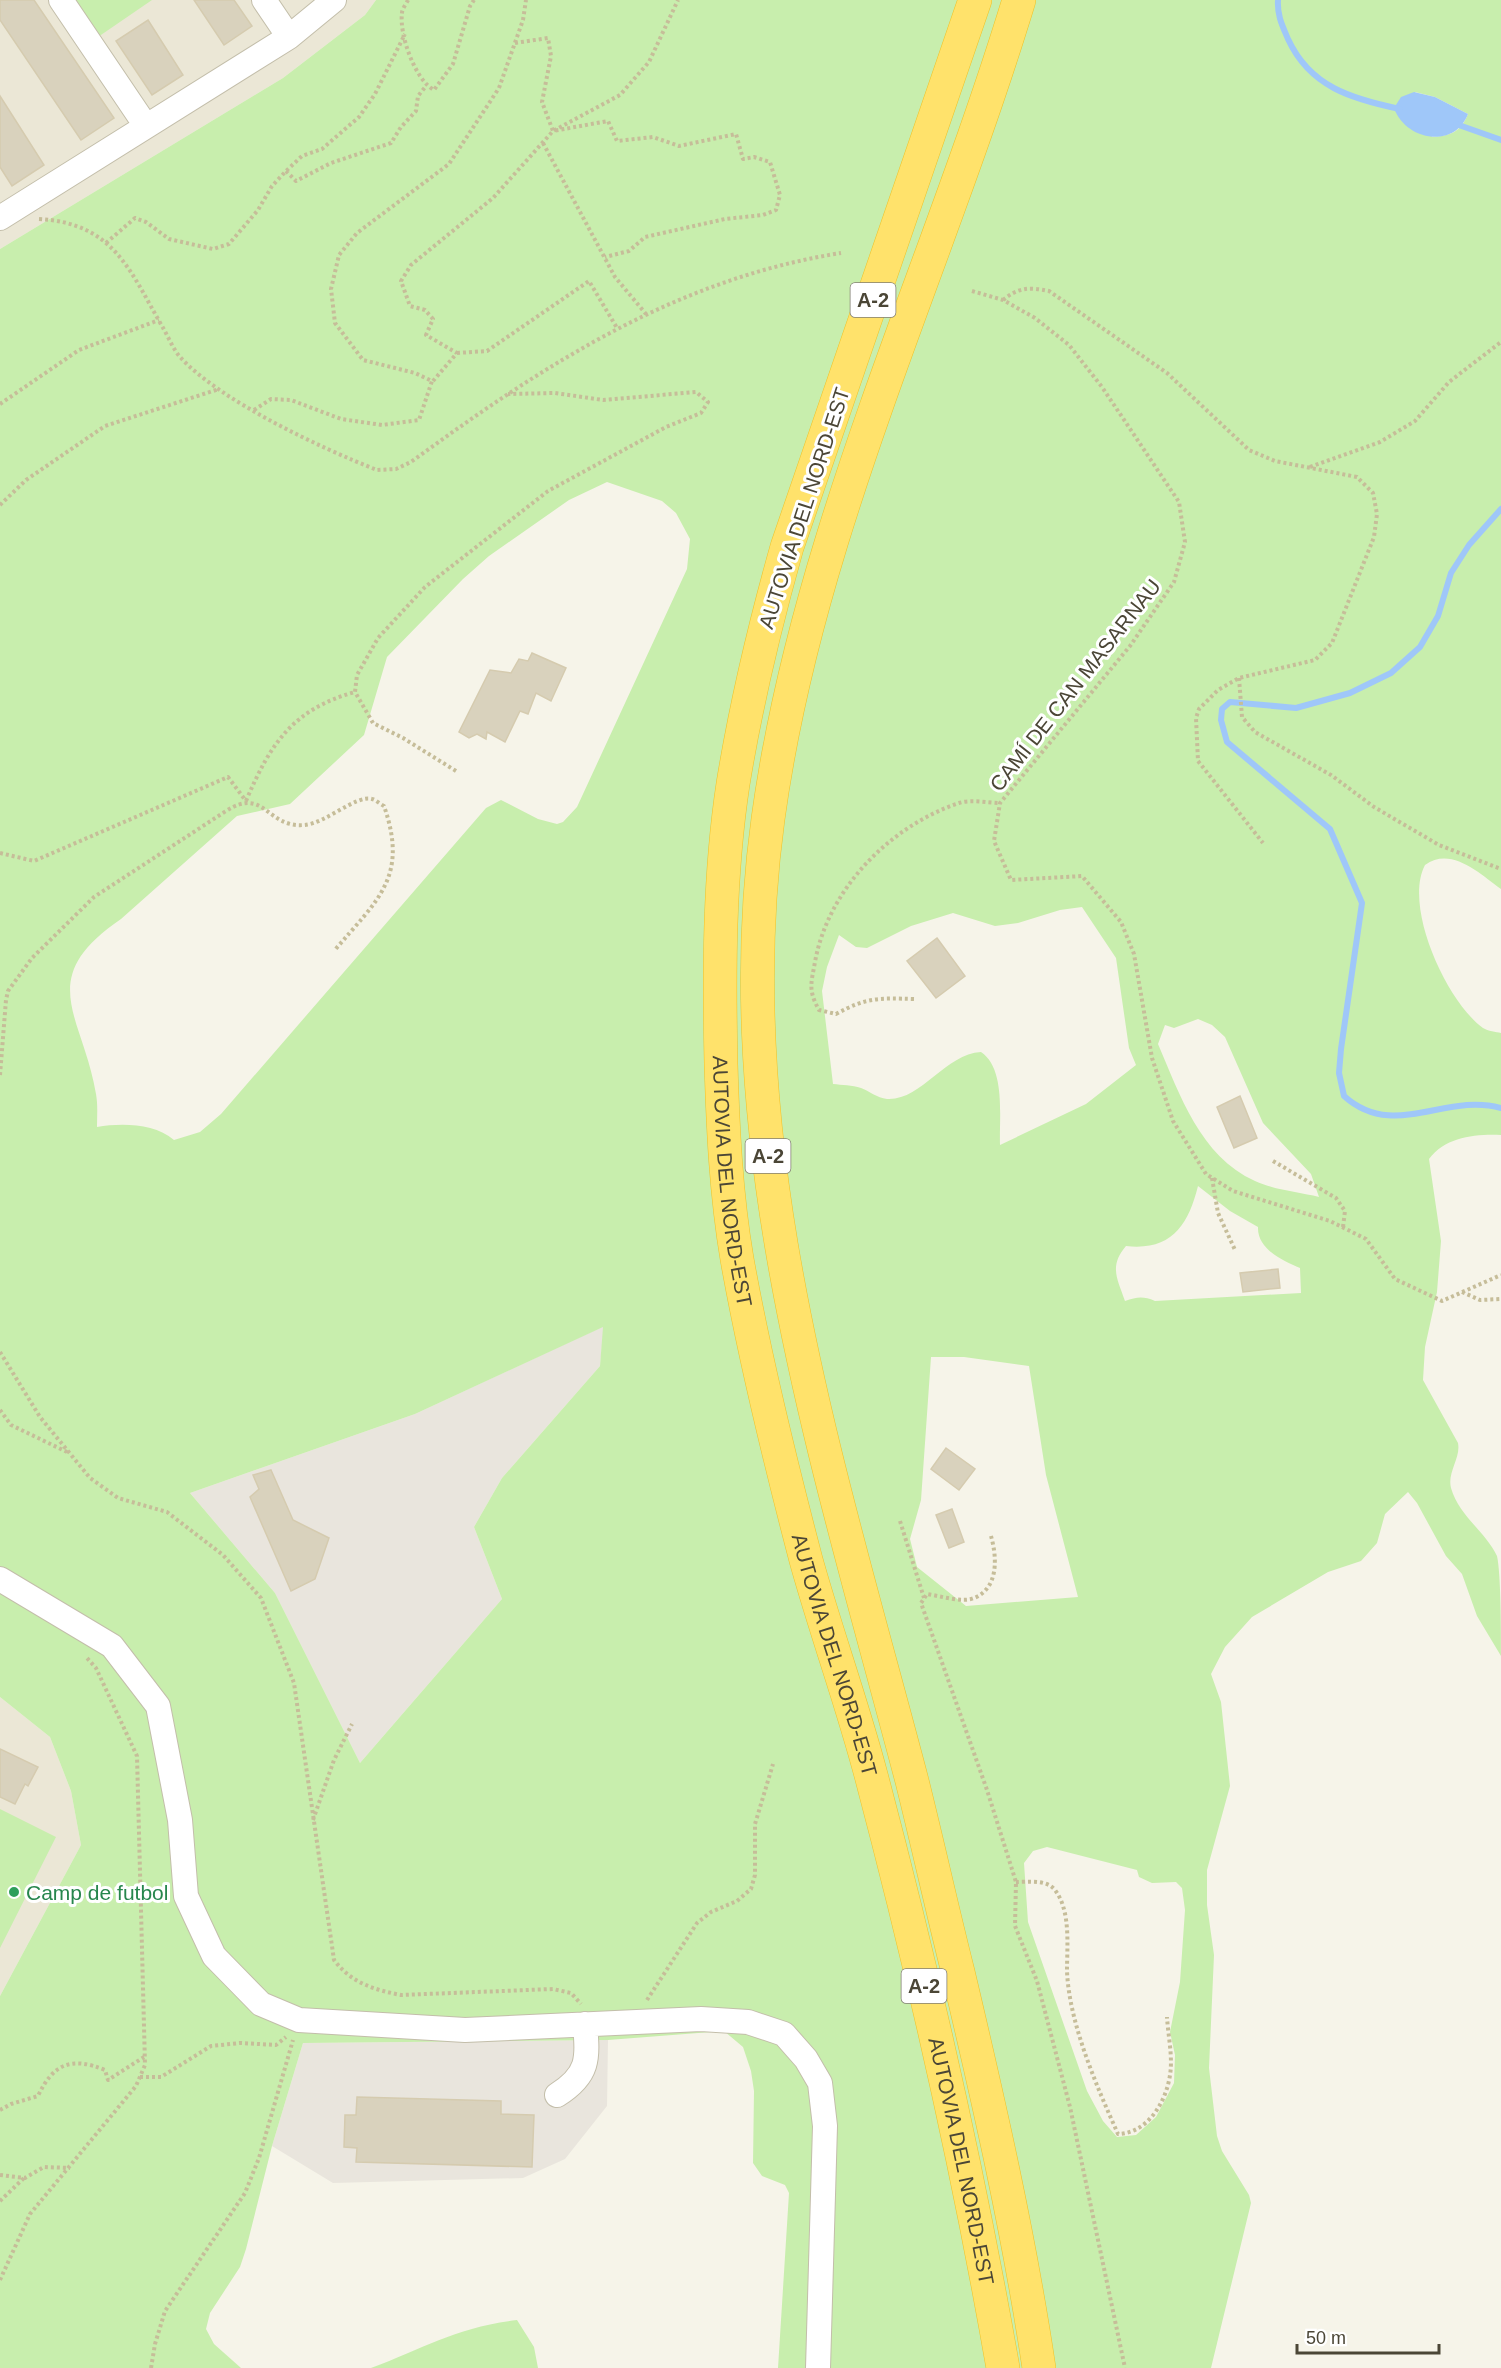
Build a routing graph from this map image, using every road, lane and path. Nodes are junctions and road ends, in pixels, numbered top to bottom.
1 (61, 0) edge
2 (264, 0) edge
3 (334, 0) edge
4 (408, 0) edge
5 (474, 0) edge
6 (526, 0) edge
7 (678, 0) edge
8 (975, 0) edge
9 (1018, 0) edge
10 (405, 34) junction
11 (289, 38) junction
12 (515, 43) junction
13 (426, 86) junction
14 (146, 126) junction
15 (553, 131) junction
16 (543, 142) junction
17 (286, 171) junction
18 (1, 216) edge
19 (106, 243) junction
20 (841, 253) dead end
21 (605, 257) junction
22 (972, 291) dead end
23 (1003, 300) junction
24 (646, 314) junction
25 (159, 320) junction
26 (616, 328) junction
27 (1501, 342) edge
28 (457, 353) junction
29 (432, 381) junction
30 (220, 389) junction
31 (507, 394) junction
32 (0, 404) edge
33 (254, 410) junction
34 (1309, 467) junction
35 (0, 505) edge
36 (1239, 678) junction
37 (356, 692) junction
38 (456, 771) dead end
39 (246, 801) junction
40 (1000, 803) junction
41 (1263, 843) dead end
42 (0, 854) edge
43 (1501, 869) edge
44 (334, 951) dead end
45 (914, 999) dead end
46 (0, 1075) edge
47 (1273, 1161) dead end
48 (1212, 1178) junction
49 (1343, 1227) junction
50 (1234, 1250) dead end
51 (1501, 1275) edge
52 (1461, 1292) junction
53 (1501, 1299) edge
54 (0, 1352) edge
55 (0, 1410) edge
56 (69, 1453) junction
57 (900, 1521) dead end
58 (991, 1536) dead end
59 (0, 1579) edge
60 (924, 1599) junction
61 (90, 1631) junction
62 (352, 1724) dead end
63 (773, 1764) dead end
64 (313, 1820) junction
65 (1016, 1882) junction
66 (1167, 2018) dead end
67 (636, 2022) junction
68 (585, 2024) junction
69 (297, 2025) junction
70 (144, 2056) junction
71 (140, 2077) junction
72 (557, 2095) dead end
73 (0, 2110) edge
74 (69, 2168) junction
75 (0, 2175) edge
76 (25, 2178) junction
77 (0, 2201) edge
78 (0, 2280) edge
79 (1000, 2363) edge
80 (151, 2368) edge
81 (818, 2368) edge
82 (1039, 2368) edge
83 (1125, 2368) edge

1 - 14 street
2 - 11 street
3 - 11 street
4 - 10 path
5 - 13 path
6 - 12 path
7 - 15 path
8 - 79 highway, AUTOVIA DEL NORD-EST / A-2
9 - 82 highway, AUTOVIA DEL NORD-EST / A-2
10 - 13 path
10 - 17 path
11 - 14 street
12 - 15 path
12 - 29 path
13 - 17 path
14 - 18 street
15 - 16 path
15 - 21 path
16 - 21 path
16 - 28 path
17 - 19 path
18 - 19 path
19 - 25 path
20 - 24 path
21 - 24 path
22 - 23 path, CAMÍ DE CAN MASARNAU
23 - 34 path
23 - 40 path, CAMÍ DE CAN MASARNAU
24 - 26 path
25 - 30 path
25 - 32 path
26 - 28 path
26 - 31 path
27 - 34 path
28 - 29 path
29 - 33 path
30 - 33 path
30 - 35 path
31 - 33 path
31 - 37 path
34 - 36 path
36 - 41 path
36 - 43 path
37 - 38 path
37 - 39 path
39 - 42 path
39 - 44 path
39 - 46 path
40 - 45 path
40 - 48 path, CAMÍ DE CAN MASARNAU
47 - 49 path
48 - 49 path, CAMÍ DE CAN MASARNAU
48 - 50 path
49 - 52 path, CAMÍ DE CAN MASARNAU
51 - 52 path, CAMÍ DE CAN MASARNAU
52 - 53 path
54 - 56 path
55 - 56 path
56 - 64 path
57 - 60 path
58 - 60 path
59 - 61 street
60 - 65 path
61 - 69 street
61 - 70 path
62 - 64 path
63 - 67 path
64 - 68 path
65 - 66 path
65 - 83 path
67 - 68 street
67 - 81 street
68 - 69 street
68 - 72 street
69 - 71 path
69 - 80 path
70 - 71 path
70 - 73 path
71 - 74 path
74 - 76 path
74 - 78 path
75 - 76 path
76 - 77 path

